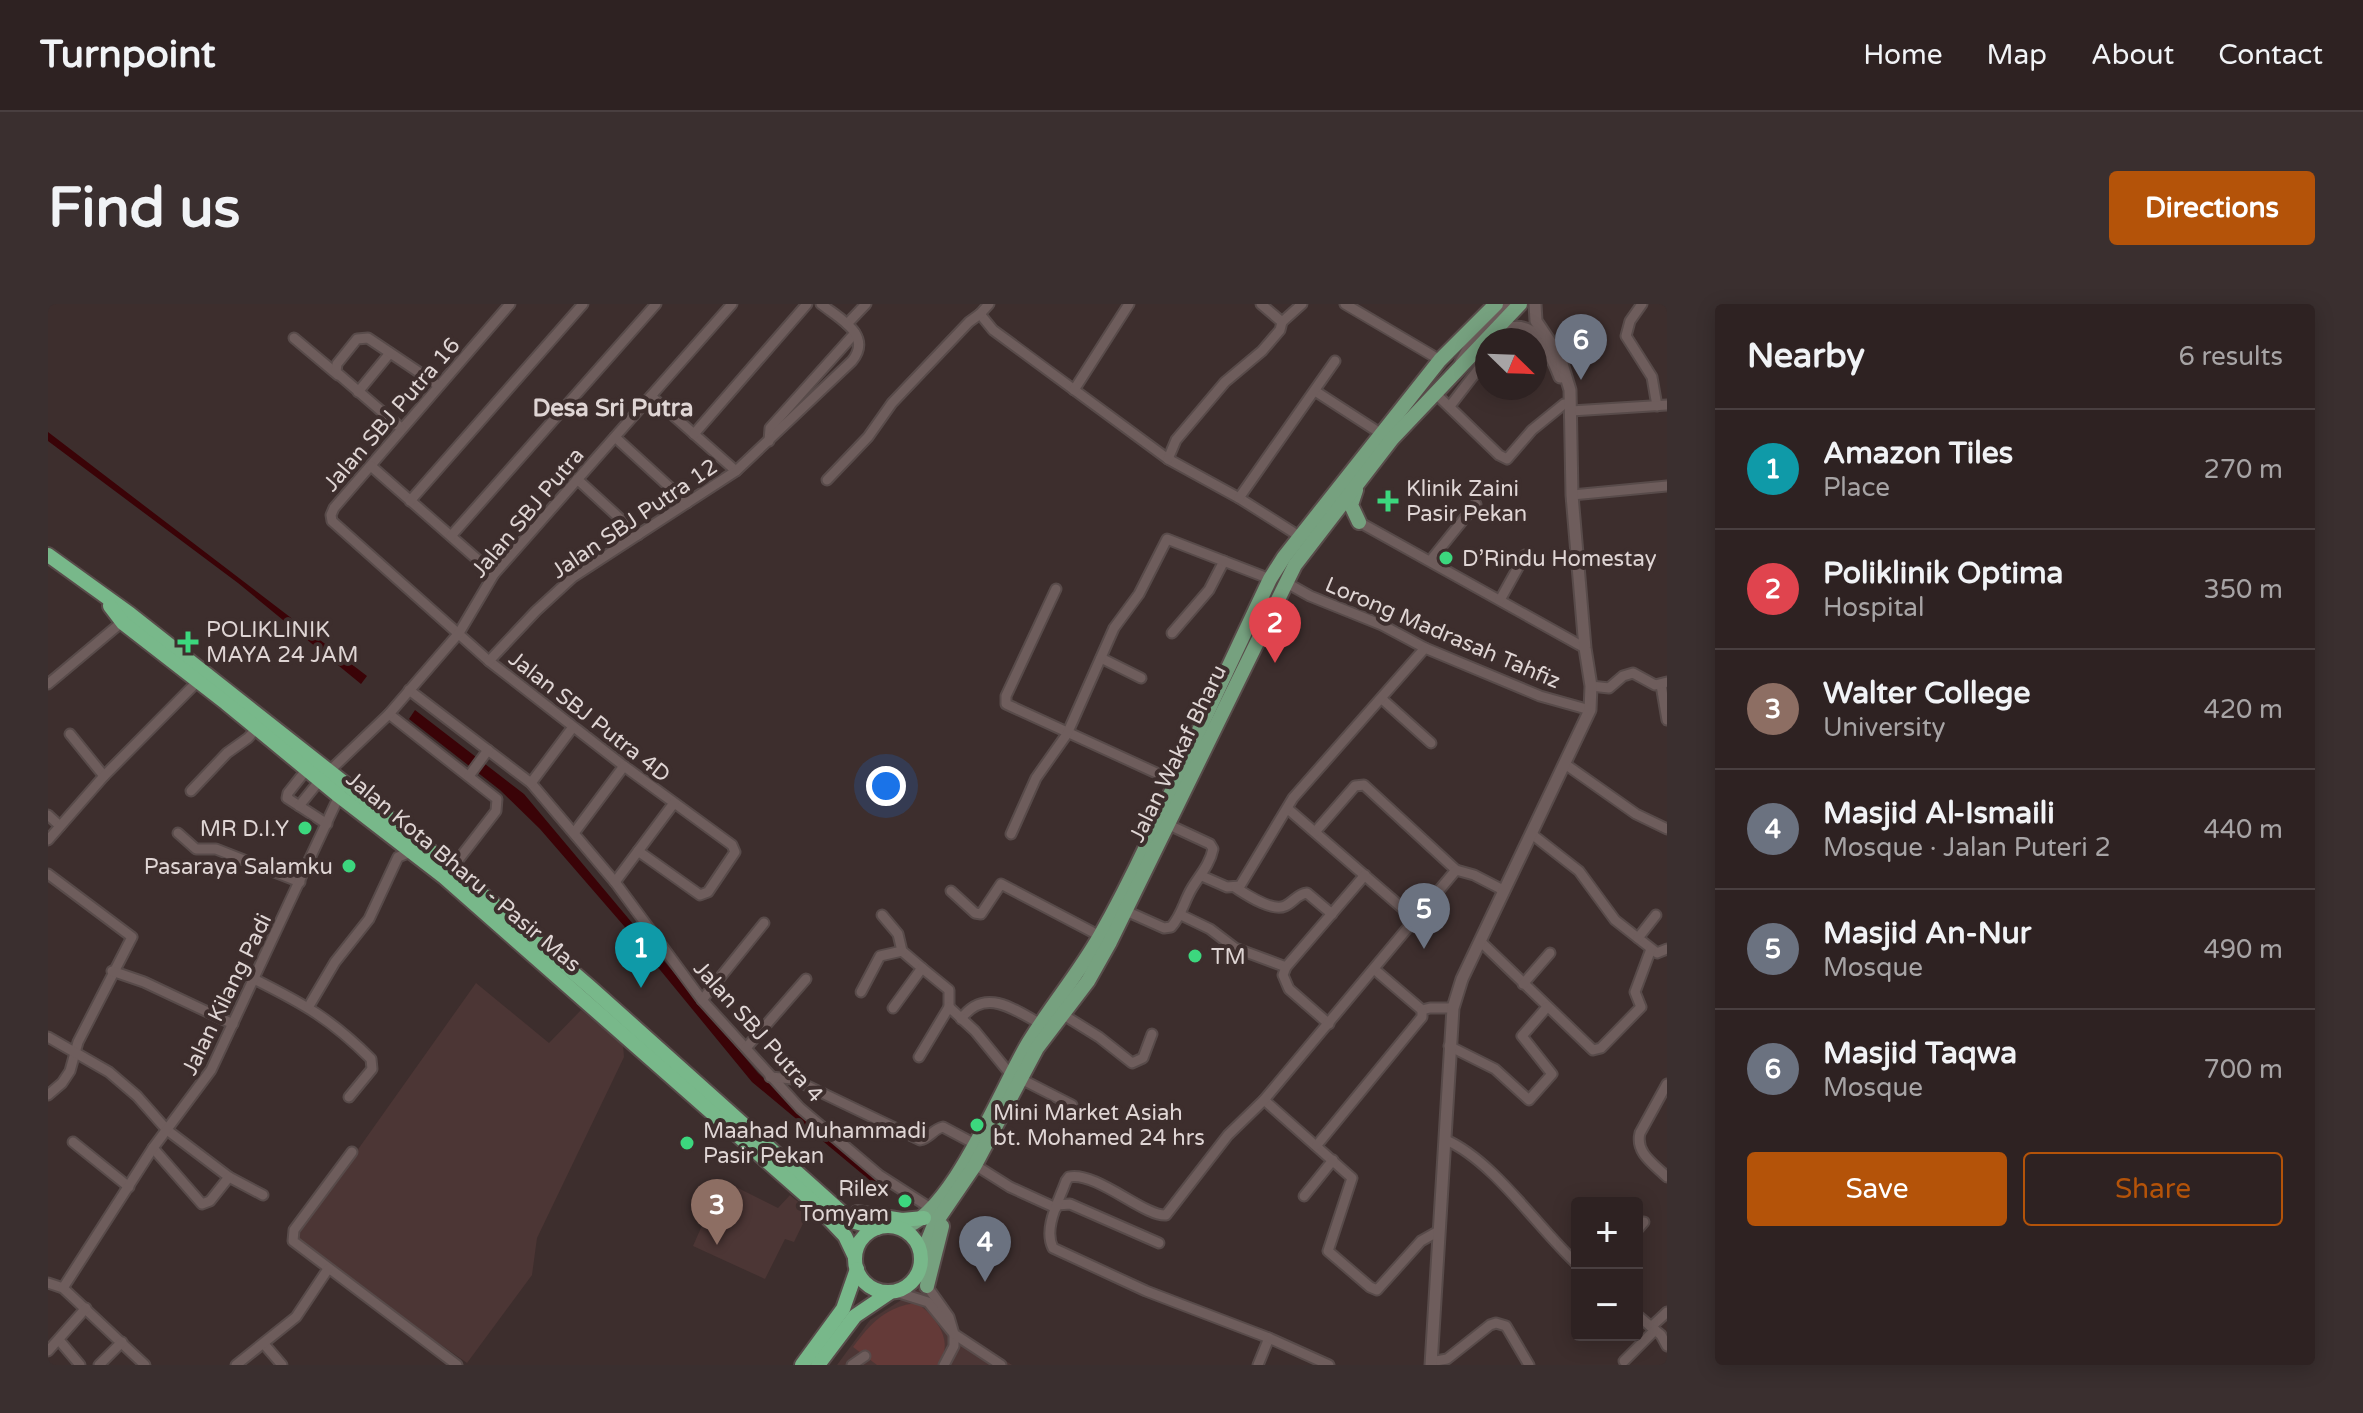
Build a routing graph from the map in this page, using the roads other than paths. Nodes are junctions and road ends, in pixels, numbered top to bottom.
1 (510, 304) edge
2 (583, 304) edge
3 (656, 304) edge
4 (732, 304) edge
5 (807, 304) edge
6 (821, 304) edge
7 (866, 304) edge
8 (989, 304) edge
9 (1129, 304) edge
10 (1261, 304) edge
11 (1302, 304) edge
12 (1345, 304) edge
13 (1485, 304) edge
14 (1496, 304) edge
15 (1508, 304) edge
16 (1520, 304) edge
17 (1535, 304) edge
18 (1642, 304) edge
19 (980, 314) junction
20 (1282, 322) junction
21 (847, 324) junction
22 (1496, 328) edge
23 (1507, 328) edge
24 (1527, 328) edge
25 (855, 333) junction
26 (294, 338) dead end
27 (1455, 344) junction
28 (1475, 350) edge
29 (390, 353) junction
30 (1547, 353) edge
31 (1440, 360) junction
32 (1335, 361) dead end
33 (1457, 369) junction
34 (1475, 374) edge
35 (338, 375) junction
36 (438, 385) junction
37 (1074, 390) junction
38 (1315, 391) junction
39 (358, 392) junction
40 (1435, 393) junction
41 (651, 396) junction
42 (1450, 406) junction
43 (1662, 406) edge
44 (1568, 408) junction
45 (401, 428) junction
46 (1380, 433) junction
47 (694, 434) junction
48 (615, 437) junction
49 (769, 441) junction
50 (1168, 459) junction
51 (371, 466) junction
52 (736, 471) junction
53 (1362, 476) junction
54 (577, 479) junction
55 (827, 480) dead end
56 (1667, 486) edge
57 (1572, 495) junction
58 (1239, 498) junction
59 (410, 501) junction
60 (687, 503) junction
61 (1476, 504) dead end
62 (332, 511) joint
63 (1359, 522) junction
64 (1322, 529) junction
65 (638, 535) junction
66 (451, 536) junction
67 (1299, 536) junction
68 (48, 555) edge
69 (1525, 555) dead end
70 (1224, 561) junction
71 (1430, 561) junction
72 (494, 574) junction
73 (1270, 579) junction
74 (1285, 582) junction
75 (1056, 589) dead end
76 (103, 596) junction
77 (1500, 600) junction
78 (122, 622) junction
79 (459, 633) junction
80 (1172, 633) dead end
81 (1425, 648) junction
82 (1585, 648) junction
83 (1101, 658) junction
84 (489, 661) junction
85 (1141, 678) dead end
86 (198, 681) junction
87 (1664, 683) edge
88 (48, 684) edge
89 (1591, 686) junction
90 (409, 690) junction
91 (1382, 699) junction
92 (1590, 710) junction
93 (389, 714) junction
94 (1667, 720) edge
95 (573, 727) junction
96 (257, 728) junction
97 (70, 734) dead end
98 (1067, 734) junction
99 (1431, 743) dead end
100 (487, 752) junction
101 (1565, 764) junction
102 (624, 766) junction
103 (307, 769) junction
104 (470, 775) junction
105 (104, 776) junction
106 (325, 776) junction
107 (1176, 782) junction
108 (531, 783) junction
109 (342, 789) junction
110 (191, 791) dead end
111 (674, 803) junction
112 (299, 806) junction
113 (1288, 809) junction
114 (48, 815) edge
115 (327, 824) junction
116 (1167, 824) junction
117 (60, 826) junction
118 (1667, 829) edge
119 (1315, 832) junction
120 (178, 833) dead end
121 (574, 833) junction
122 (1011, 834) dead end
123 (1533, 835) junction
124 (48, 840) edge
125 (638, 851) junction
126 (404, 855) junction
127 (452, 868) junction
128 (1456, 870) junction
129 (48, 874) edge
130 (1365, 875) junction
131 (1202, 876) junction
132 (300, 882) junction
133 (615, 882) junction
134 (1236, 888) junction
135 (1503, 890) junction
136 (951, 891) dead end
137 (1126, 911) junction
138 (1332, 914) junction
139 (882, 915) dead end
140 (1181, 915) junction
141 (1656, 915) dead end
142 (1415, 919) junction
143 (764, 923) dead end
144 (1100, 936) junction
145 (1638, 938) junction
146 (1480, 941) junction
147 (1651, 949) junction
148 (1667, 949) edge
149 (902, 951) junction
150 (1550, 953) dead end
151 (1286, 967) junction
152 (922, 968) junction
153 (1374, 969) junction
154 (112, 971) junction
155 (254, 979) junction
156 (806, 979) dead end
157 (1523, 984) junction
158 (861, 992) dead end
159 (702, 1000) junction
160 (309, 1006) junction
161 (949, 1007) junction
162 (1547, 1007) junction
163 (893, 1008) dead end
164 (1453, 1008) junction
165 (1422, 1010) junction
166 (1062, 1014) junction
167 (961, 1019) junction
168 (233, 1024) junction
169 (1041, 1024) junction
170 (1329, 1024) junction
171 (1152, 1034) dead end
172 (48, 1037) edge
173 (1449, 1046) junction
174 (746, 1048) junction
175 (75, 1052) junction
176 (919, 1057) dead end
177 (770, 1077) junction
178 (1016, 1077) junction
179 (1667, 1084) edge
180 (48, 1095) edge
181 (349, 1097) dead end
182 (1264, 1100) junction
183 (1072, 1105) dead end
184 (167, 1130) junction
185 (1446, 1140) junction
186 (73, 1142) dead end
187 (975, 1144) junction
188 (1317, 1145) junction
189 (153, 1148) junction
190 (352, 1152) dead end
191 (1333, 1160) junction
192 (975, 1165) junction
193 (229, 1177) junction
194 (1667, 1177) edge
195 (966, 1179) junction
196 (129, 1187) junction
197 (263, 1195) dead end
198 (1304, 1196) dead end
199 (831, 1203) junction
200 (1057, 1206) junction
201 (928, 1213) junction
202 (877, 1228) junction
203 (901, 1228) junction
204 (1437, 1232) junction
205 (1159, 1243) dead end
206 (1571, 1258) edge
207 (921, 1261) junction
208 (856, 1263) junction
209 (328, 1269) junction
210 (48, 1283) edge
211 (927, 1286) junction
212 (63, 1288) junction
213 (893, 1292) junction
214 (86, 1308) junction
215 (1667, 1312) edge
216 (1643, 1320) edge
217 (1653, 1328) junction
218 (954, 1334) junction
219 (1269, 1338) junction
220 (59, 1340) junction
221 (122, 1342) junction
222 (264, 1344) junction
223 (1667, 1346) edge
224 (48, 1351) edge
225 (865, 1356) dead end
226 (1624, 1361) dead end
227 (1431, 1363) edge
228 (80, 1365) edge
229 (99, 1365) edge
230 (145, 1365) edge
231 (236, 1365) edge
232 (282, 1365) edge
233 (457, 1365) edge
234 (802, 1365) edge
235 (818, 1365) edge
236 (852, 1365) edge
237 (944, 1365) edge
238 (1001, 1365) edge
239 (1258, 1365) edge
240 (1329, 1365) edge
241 (1529, 1365) edge

1 - 36 street, Jalan SBJ Putra 16
2 - 59 street
3 - 66 street
4 - 41 street, Jalan SBJ Putra
5 - 47 street
6 - 21 street
7 - 21 street
8 - 19 street
9 - 37 street
10 - 20 street
11 - 20 street
12 - 31 street
13 - 27 street, Jalan Wakaf Bharu
14 - 27 main road, Jalan Wakaf Bharu
15 - 33 street
16 - 22 main road, Jalan Wakaf Bharu
17 - 44 street
18 - 43 street
19 - 37 street
19 - 55 street
20 - 50 street
21 - 25 street
23 - 24 street
25 - 49 street, Jalan SBJ Putra 12
25 - 49 street, Jalan SBJ Putra 12
26 - 35 street
27 - 31 main road, Jalan Wakaf Bharu
28 - 33 main road, Jalan Wakaf Bharu
29 - 35 street
29 - 36 street
29 - 39 street
30 - 44 street
31 - 46 main road, Jalan Wakaf Bharu
32 - 38 street
33 - 40 main road, Jalan Wakaf Bharu
34 - 42 street
35 - 39 street
36 - 45 street, Jalan SBJ Putra 16
37 - 50 street
38 - 46 street
38 - 58 street
39 - 45 street
40 - 42 street
40 - 53 main road, Jalan Wakaf Bharu
41 - 47 street
41 - 48 street, Jalan SBJ Putra
42 - 44 street
43 - 44 street
44 - 57 street
45 - 51 street, Jalan SBJ Putra 16
46 - 67 main road, Jalan Wakaf Bharu
47 - 52 street
48 - 54 street, Jalan SBJ Putra
48 - 60 street
49 - 52 street, Jalan SBJ Putra 12
50 - 58 street
51 - 59 street
51 - 62 street, Jalan SBJ Putra 16
52 - 60 street, Jalan SBJ Putra 12
53 - 63 main road
53 - 64 main road, Jalan Wakaf Bharu
54 - 65 street
54 - 72 street, Jalan SBJ Putra
56 - 57 street
57 - 82 street
58 - 67 street
59 - 66 street
60 - 65 street, Jalan SBJ Putra 12
61 - 71 street
62 - 79 street, Jalan SBJ Putra 4D
63 - 64 main road
63 - 71 street
64 - 74 main road, Jalan Wakaf Bharu
65 - 84 street, Jalan SBJ Putra 12
66 - 72 street
67 - 73 main road, Jalan Wakaf Bharu
68 - 76 highway, Jalan Kota Bharu - Pasir Mas
69 - 77 street
70 - 73 street
70 - 80 street
70 - 83 street
71 - 77 street
72 - 79 street, Jalan SBJ Putra
73 - 107 main road, Jalan Wakaf Bharu
74 - 81 street, Lorong Madrasah Tahfiz
74 - 116 main road, Jalan Wakaf Bharu
75 - 98 street
76 - 78 highway, Jalan Kota Bharu - Pasir Mas
76 - 106 highway, Jalan Kota Bharu - Pasir Mas
77 - 82 street
78 - 86 highway, Jalan Kota Bharu - Pasir Mas
78 - 88 street
79 - 84 street, Jalan SBJ Putra 4D
79 - 90 street, Jalan SBJ Putra
81 - 91 street
81 - 92 street, Lorong Madrasah Tahfiz
82 - 89 street
83 - 85 street
83 - 98 street
84 - 95 street, Jalan SBJ Putra 4D
86 - 96 highway, Jalan Kota Bharu - Pasir Mas
86 - 105 street
87 - 89 street
87 - 94 street
89 - 92 street
90 - 93 street, Jalan SBJ Putra
90 - 100 street, Jalan SBJ Putra 4
91 - 99 street
91 - 113 street
92 - 101 street
93 - 104 street
93 - 106 street, Jalan SBJ Putra
95 - 102 street, Jalan SBJ Putra 4D
95 - 108 street
96 - 103 highway, Jalan Kota Bharu - Pasir Mas
96 - 110 street
97 - 105 street
98 - 107 street
98 - 122 street
100 - 104 street
100 - 108 street, Jalan SBJ Putra 4
101 - 118 street
101 - 123 street
102 - 111 street, Jalan SBJ Putra 4D
102 - 121 street
103 - 106 highway, Jalan Kota Bharu - Pasir Mas
103 - 112 street
104 - 127 street
105 - 117 street
106 - 109 highway, Jalan Kota Bharu - Pasir Mas
106 - 112 street, Jalan SBJ Putra
107 - 144 main road, Jalan Wakaf Bharu
108 - 121 street, Jalan SBJ Putra 4
109 - 115 street, Jalan Kilang Padi
109 - 126 highway, Jalan Kota Bharu - Pasir Mas
109 - 127 highway, Jalan Kota Bharu - Pasir Mas
111 - 125 street
111 - 125 street, Jalan SBJ Putra 4D
112 - 115 street
113 - 119 street
113 - 134 street
114 - 117 street
115 - 132 street, Jalan Kilang Padi
116 - 131 street
116 - 137 main road, Jalan Wakaf Bharu
117 - 124 street
119 - 128 street
119 - 130 street
120 - 132 street
121 - 133 street, Jalan SBJ Putra 4
123 - 135 street
123 - 145 street
125 - 133 street
126 - 160 street
126 - 208 highway, Jalan Kota Bharu - Pasir Mas
127 - 199 highway, Jalan Kota Bharu - Pasir Mas
128 - 135 street
128 - 142 street
129 - 154 street
130 - 138 street
130 - 142 street
131 - 134 street
131 - 140 street
132 - 155 street, Jalan Kilang Padi
133 - 159 street, Jalan SBJ Putra 4
134 - 138 street
135 - 146 street
136 - 144 street
137 - 140 street
137 - 166 main road, Jalan Wakaf Bharu
138 - 151 street
139 - 149 street
140 - 151 street
141 - 145 street
142 - 153 street
143 - 159 street
144 - 169 main road, Jalan Wakaf Bharu
145 - 147 street
146 - 157 street
146 - 164 street
147 - 148 street
147 - 162 street
149 - 152 street
149 - 158 street
150 - 157 street
151 - 170 street
152 - 161 street
152 - 163 street
153 - 165 street
153 - 170 street
154 - 168 street
154 - 175 street
155 - 160 street
155 - 168 street, Jalan Kilang Padi
156 - 174 street
157 - 162 street
159 - 174 street, Jalan SBJ Putra 4
160 - 181 street
161 - 167 street
161 - 176 street
162 - 173 street
164 - 165 street
164 - 173 street
165 - 188 street
166 - 171 street
166 - 178 main road, Jalan Wakaf Bharu
167 - 169 street
167 - 178 street
168 - 184 street, Jalan Kilang Padi
169 - 178 main road, Jalan Wakaf Bharu
170 - 182 street
172 - 175 street
173 - 185 street
174 - 177 street, Jalan SBJ Putra 4
175 - 180 street
175 - 184 street
177 - 187 street
177 - 201 street, Jalan SBJ Putra 4
178 - 183 street
178 - 187 main road, Jalan Wakaf Bharu
178 - 192 main road, Jalan Wakaf Bharu
179 - 194 street
182 - 188 street
182 - 200 street
184 - 189 street, Jalan Kilang Padi
184 - 193 street
185 - 204 street
185 - 206 street
186 - 196 street
187 - 201 main road, Jalan Wakaf Bharu
188 - 191 street
189 - 193 street
189 - 196 street, Jalan Kilang Padi
190 - 209 street
191 - 198 street
191 - 204 street
192 - 195 main road, Jalan Wakaf Bharu
192 - 200 street
193 - 197 street
195 - 207 main road, Jalan Wakaf Bharu
195 - 211 main road
196 - 212 street, Jalan Kilang Padi
199 - 201 highway
199 - 202 highway, Jalan Kota Bharu - Pasir Mas
200 - 205 street
200 - 219 street
201 - 203 main road
202 - 203 highway
202 - 208 highway
203 - 207 highway
204 - 227 street
207 - 211 street
207 - 213 highway
208 - 213 highway
208 - 234 highway
209 - 222 street
209 - 233 street
210 - 212 street
211 - 218 street
212 - 214 street
213 - 218 street
213 - 235 highway
214 - 220 street
214 - 221 street
215 - 217 street
216 - 217 street
217 - 223 street
217 - 226 street
218 - 237 street
218 - 238 street
219 - 239 street
219 - 240 street
220 - 224 street
220 - 228 street
221 - 229 street
221 - 230 street
222 - 231 street
222 - 232 street
225 - 236 street
227 - 241 street

